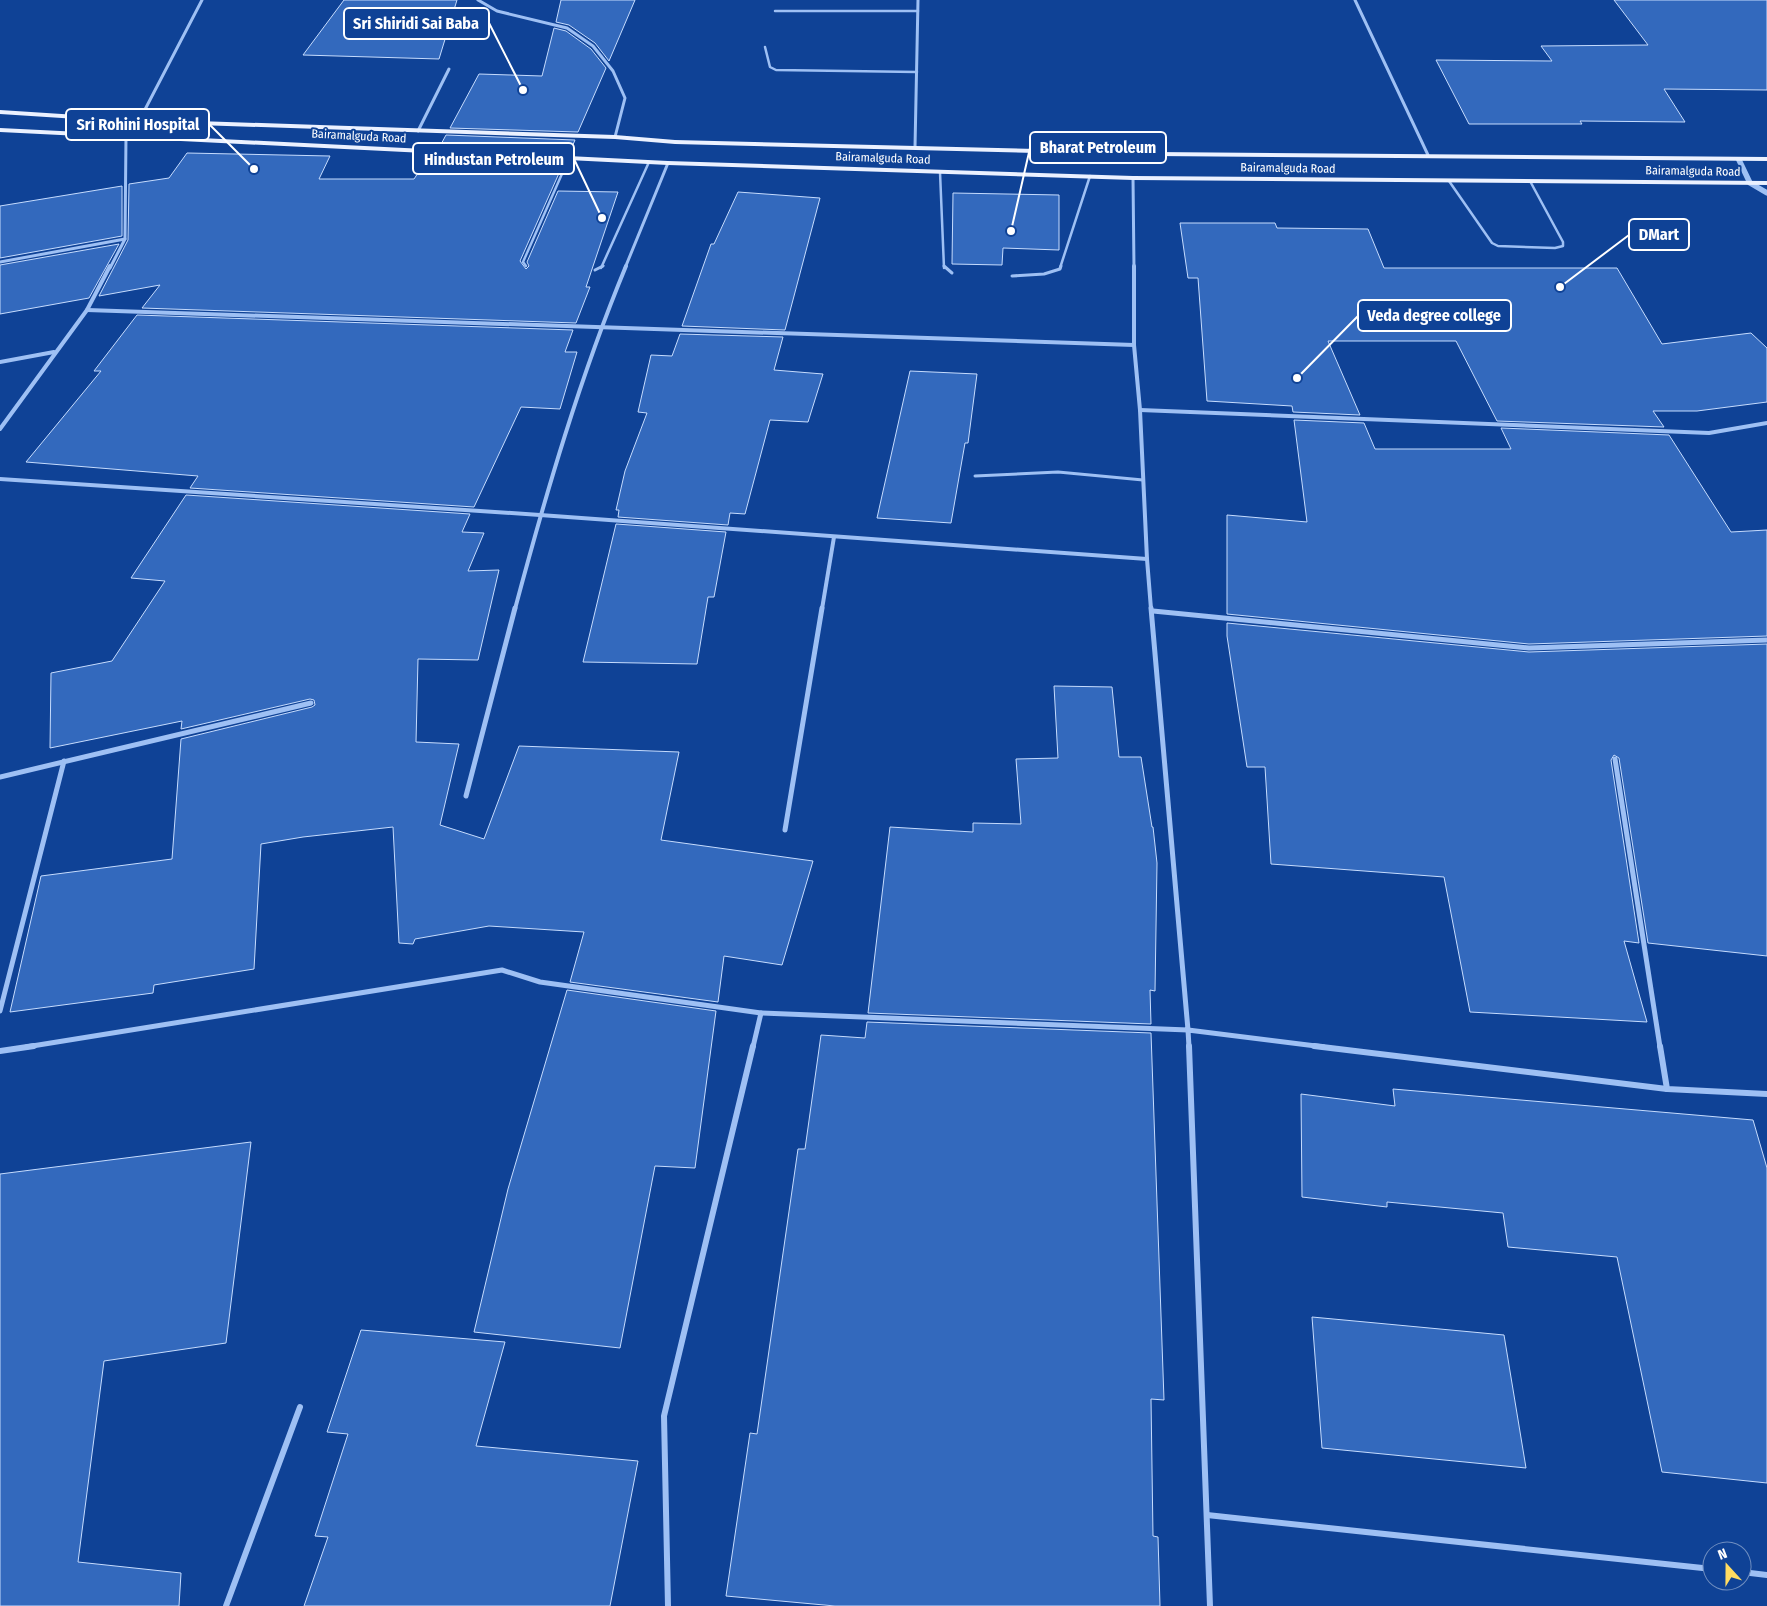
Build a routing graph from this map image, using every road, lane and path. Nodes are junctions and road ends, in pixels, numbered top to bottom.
1 (202, 0) edge
2 (478, 0) edge
3 (918, 0) edge
4 (1355, 0) edge
5 (775, 11) dead end
6 (918, 11) junction
7 (765, 47) dead end
8 (449, 69) dead end
9 (917, 72) junction
10 (0, 112) edge
11 (139, 121) junction
12 (0, 130) edge
13 (418, 130) junction
14 (126, 136) junction
15 (615, 138) junction
16 (915, 147) junction
17 (1428, 155) junction
18 (570, 158) junction
19 (1767, 159) edge
20 (1739, 160) junction
21 (649, 162) junction
22 (668, 163) junction
23 (940, 172) junction
24 (1090, 176) junction
25 (1133, 178) junction
26 (1449, 181) junction
27 (1530, 181) junction
28 (1750, 183) junction
29 (1767, 183) edge
30 (1767, 192) edge
31 (126, 239) junction
32 (0, 262) edge
33 (526, 266) dead end
34 (595, 270) dead end
35 (952, 273) dead end
36 (1012, 276) dead end
37 (87, 310) junction
38 (601, 326) junction
39 (1134, 345) junction
40 (55, 352) junction
41 (0, 362) edge
42 (1140, 410) junction
43 (1767, 423) edge
44 (1, 427) edge
45 (975, 476) dead end
46 (0, 479) edge
47 (1143, 480) junction
48 (540, 515) junction
49 (834, 537) junction
50 (1147, 560) junction
51 (1153, 611) junction
52 (1767, 640) edge
53 (311, 703) dead end
54 (1615, 759) dead end
55 (64, 761) junction
56 (0, 777) edge
57 (466, 796) dead end
58 (785, 830) dead end
59 (0, 1011) edge
60 (761, 1013) junction
61 (1188, 1030) junction
62 (0, 1050) edge
63 (1667, 1090) junction
64 (1767, 1094) edge
65 (300, 1407) dead end
66 (1207, 1515) junction
67 (1702, 1568) edge
68 (1752, 1573) edge
69 (1767, 1575) edge
70 (226, 1606) edge
71 (668, 1606) edge
72 (1210, 1606) edge

1 - 11 street
2 - 15 street
3 - 6 street
4 - 17 street
5 - 6 lane
6 - 9 street
7 - 9 lane
8 - 13 street
9 - 16 street
10 - 11 main road, Bairamalguda Road
11 - 13 main road, Bairamalguda Road
12 - 14 main road, Bairamalguda Road
13 - 15 main road, Bairamalguda Road
14 - 18 main road, Bairamalguda Road
14 - 31 street
15 - 16 main road, Bairamalguda Road
16 - 17 main road, Bairamalguda Road
17 - 20 main road, Bairamalguda Road
18 - 21 main road, Bairamalguda Road
18 - 33 lane
19 - 20 main road, Bairamalguda Road
20 - 28 street
21 - 22 main road, Bairamalguda Road
21 - 34 lane
22 - 23 main road, Bairamalguda Road
22 - 38 street
23 - 24 main road, Bairamalguda Road
23 - 35 lane
24 - 25 main road, Bairamalguda Road
24 - 36 lane
25 - 26 main road, Bairamalguda Road
25 - 39 street
26 - 27 main road, Bairamalguda Road
26 - 27 lane
27 - 28 main road, Bairamalguda Road
28 - 29 main road, Bairamalguda Road
28 - 30 street
31 - 32 street
31 - 37 street
37 - 38 street
37 - 40 street
38 - 39 street
38 - 48 street
39 - 42 street
40 - 41 street
40 - 44 street
42 - 43 street
42 - 47 street
45 - 47 lane
46 - 48 street
47 - 50 street
48 - 49 street
48 - 57 street
49 - 50 street
49 - 58 street
50 - 51 street
51 - 52 street
51 - 61 street
53 - 55 street
54 - 63 street
55 - 56 street
55 - 59 street
60 - 61 street
60 - 62 street
60 - 71 street
61 - 63 street
61 - 66 street
63 - 64 street
65 - 70 street
66 - 67 street
66 - 72 street
68 - 69 street

